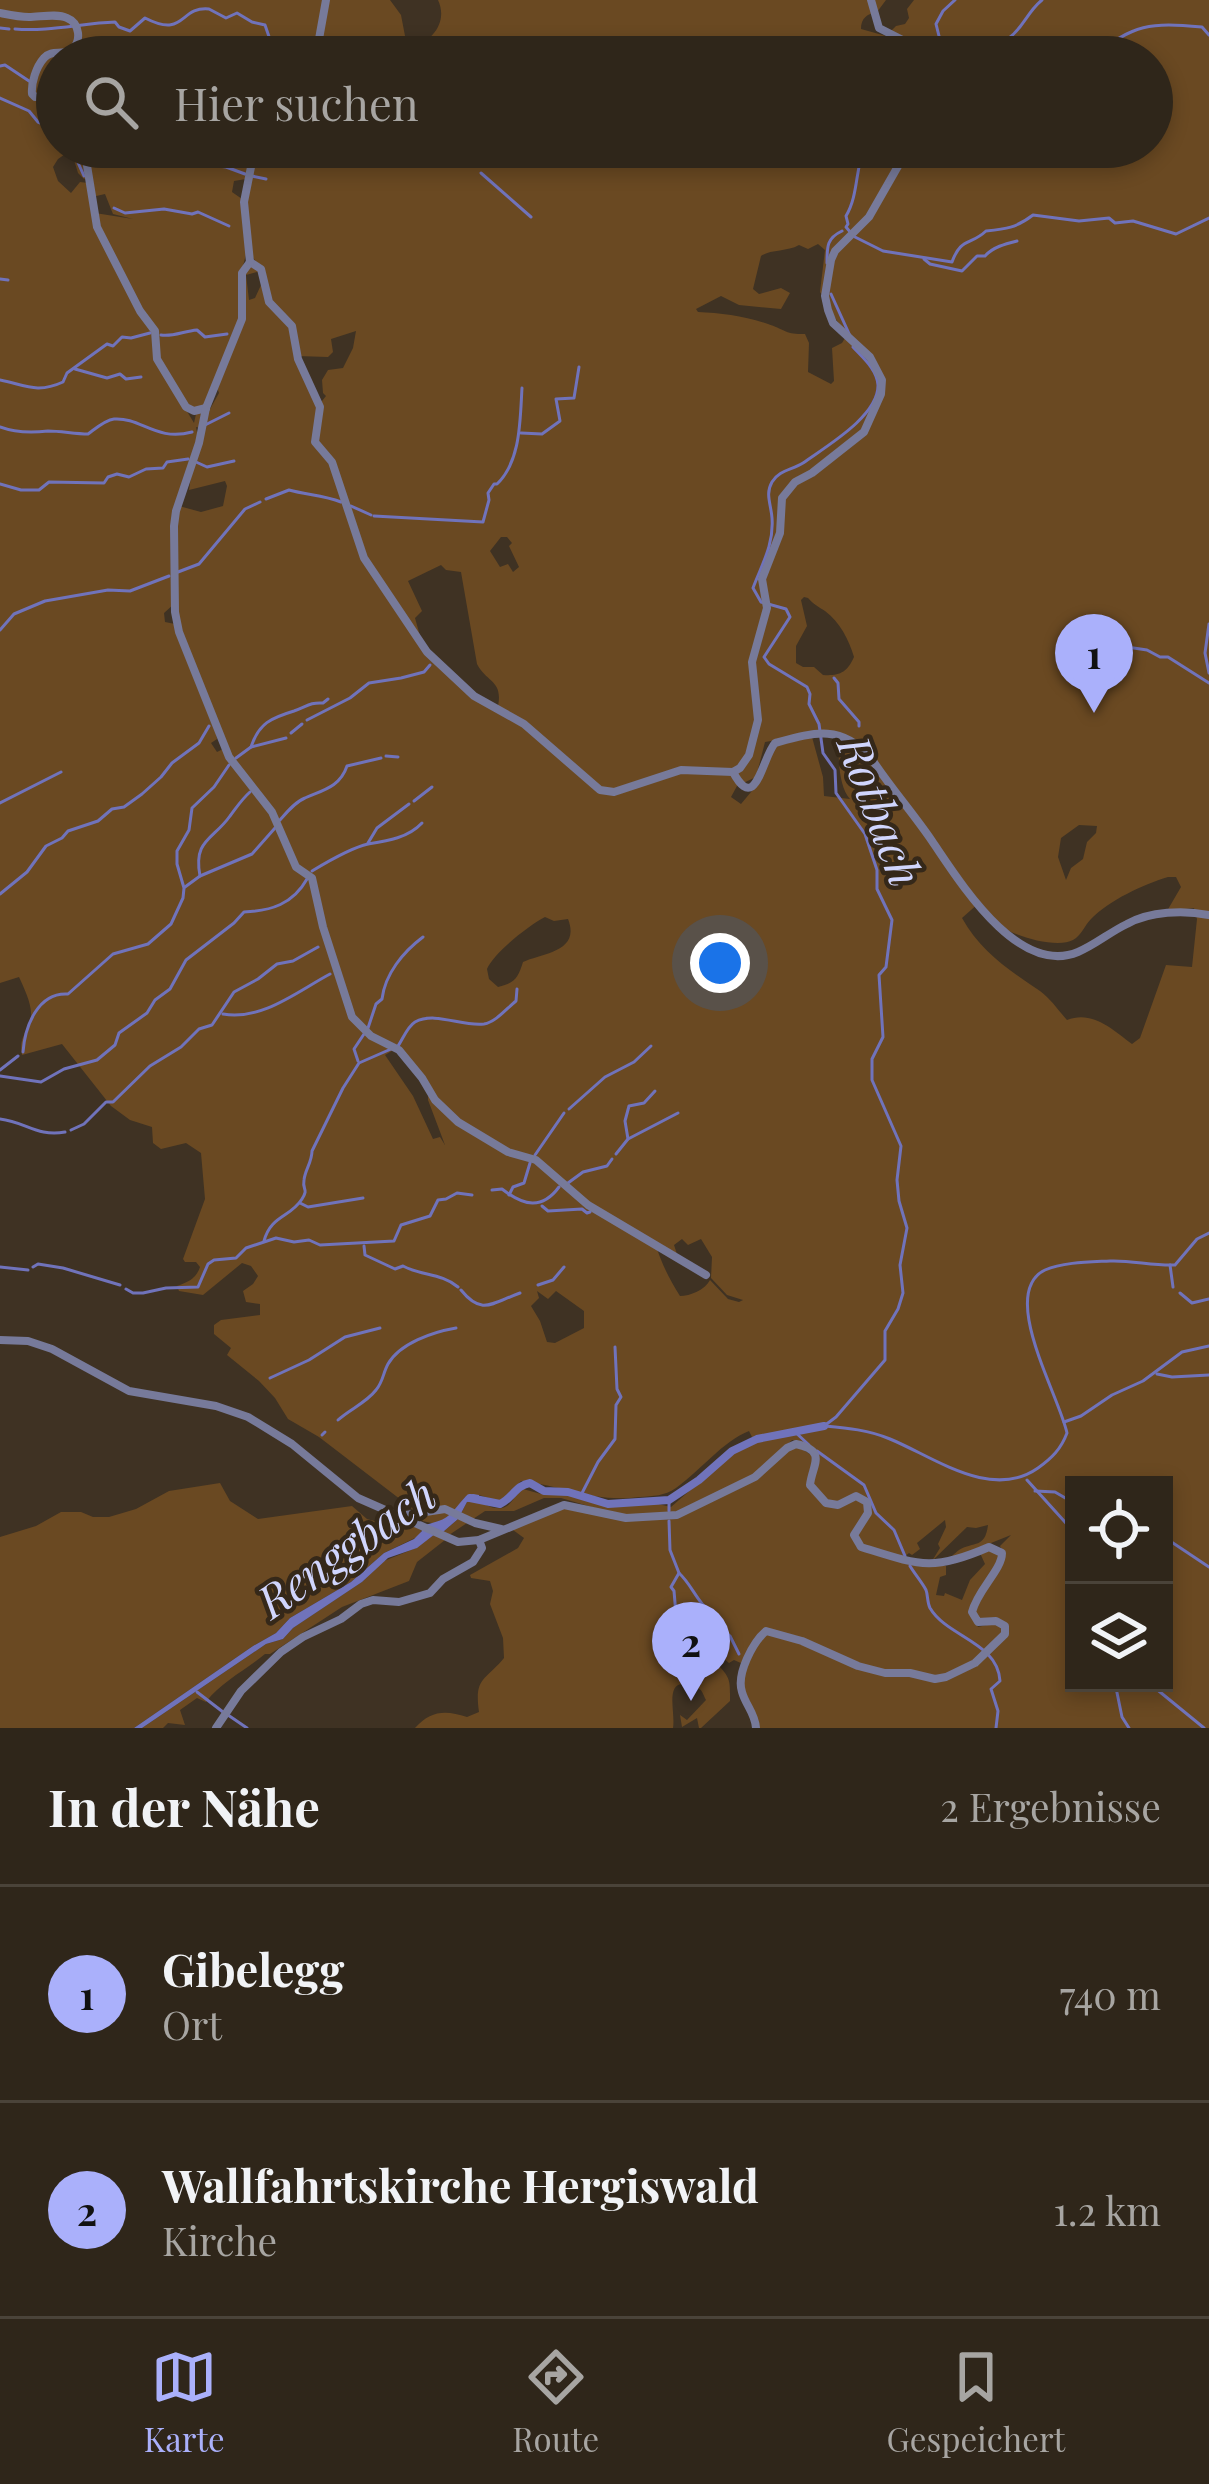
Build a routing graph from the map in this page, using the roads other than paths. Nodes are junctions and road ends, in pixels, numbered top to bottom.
1 (326, 0) edge
2 (871, 0) edge
3 (0, 13) edge
4 (77, 36) edge
5 (320, 36) edge
6 (895, 36) edge
7 (85, 168) edge
8 (251, 168) edge
9 (897, 168) edge
10 (250, 262) junction
11 (206, 408) junction
12 (190, 410) junction
13 (199, 433) junction
14 (733, 772) junction
15 (1209, 915) edge
16 (706, 1275) dead end
17 (0, 1340) edge
18 (403, 1515) junction
19 (502, 1530) junction
20 (479, 1540) junction
21 (216, 1728) edge
22 (756, 1728) edge

1 - 5 street
2 - 6 street
3 - 4 street
7 - 12 street
8 - 10 street
9 - 14 street
10 - 11 street
10 - 14 street
11 - 12 street
11 - 13 street
12 - 13 street
13 - 16 street
14 - 15 street
17 - 18 street
18 - 19 street
18 - 20 street
19 - 20 street
19 - 22 street
20 - 21 street

